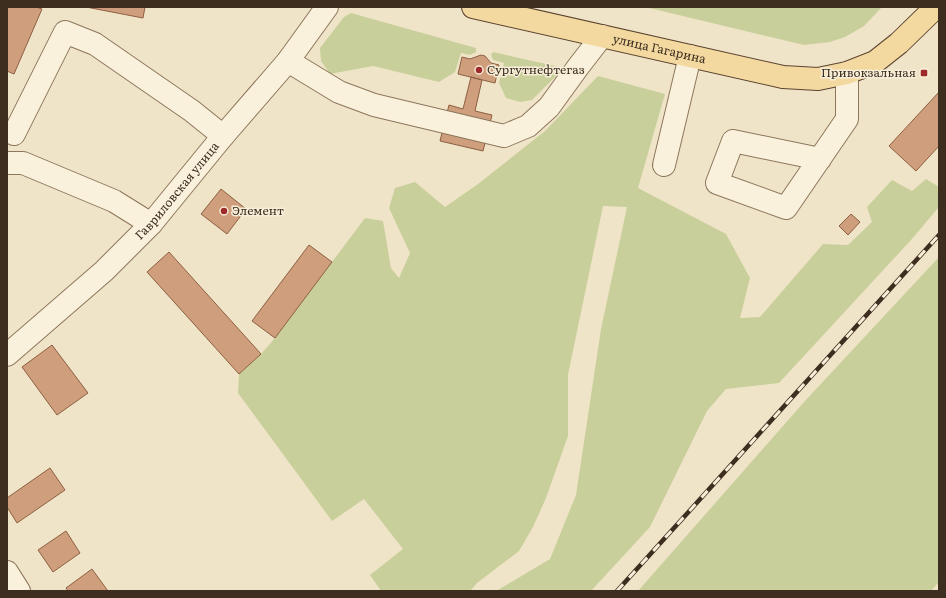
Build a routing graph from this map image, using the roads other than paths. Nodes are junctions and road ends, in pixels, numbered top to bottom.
1 (328, 7) edge
2 (474, 7) edge
3 (936, 7) edge
4 (602, 36) junction
5 (690, 56) junction
6 (288, 61) junction
7 (847, 73) junction
8 (14, 134) dead end
9 (223, 136) junction
10 (820, 159) dead end
11 (7, 163) edge
12 (664, 166) dead end
13 (151, 224) junction
14 (7, 354) edge
15 (7, 572) edge
16 (20, 591) edge

1 - 6 street, Гавриловская улица
2 - 4 main road, улица Гагарина
3 - 7 main road, улица Гагарина
4 - 5 main road, улица Гагарина
4 - 6 street
5 - 7 main road, улица Гагарина
5 - 12 street
6 - 9 street, Гавриловская улица
7 - 10 street
8 - 9 street
9 - 13 street, Гавриловская улица
11 - 13 street
13 - 14 street, Гавриловская улица
15 - 16 street

